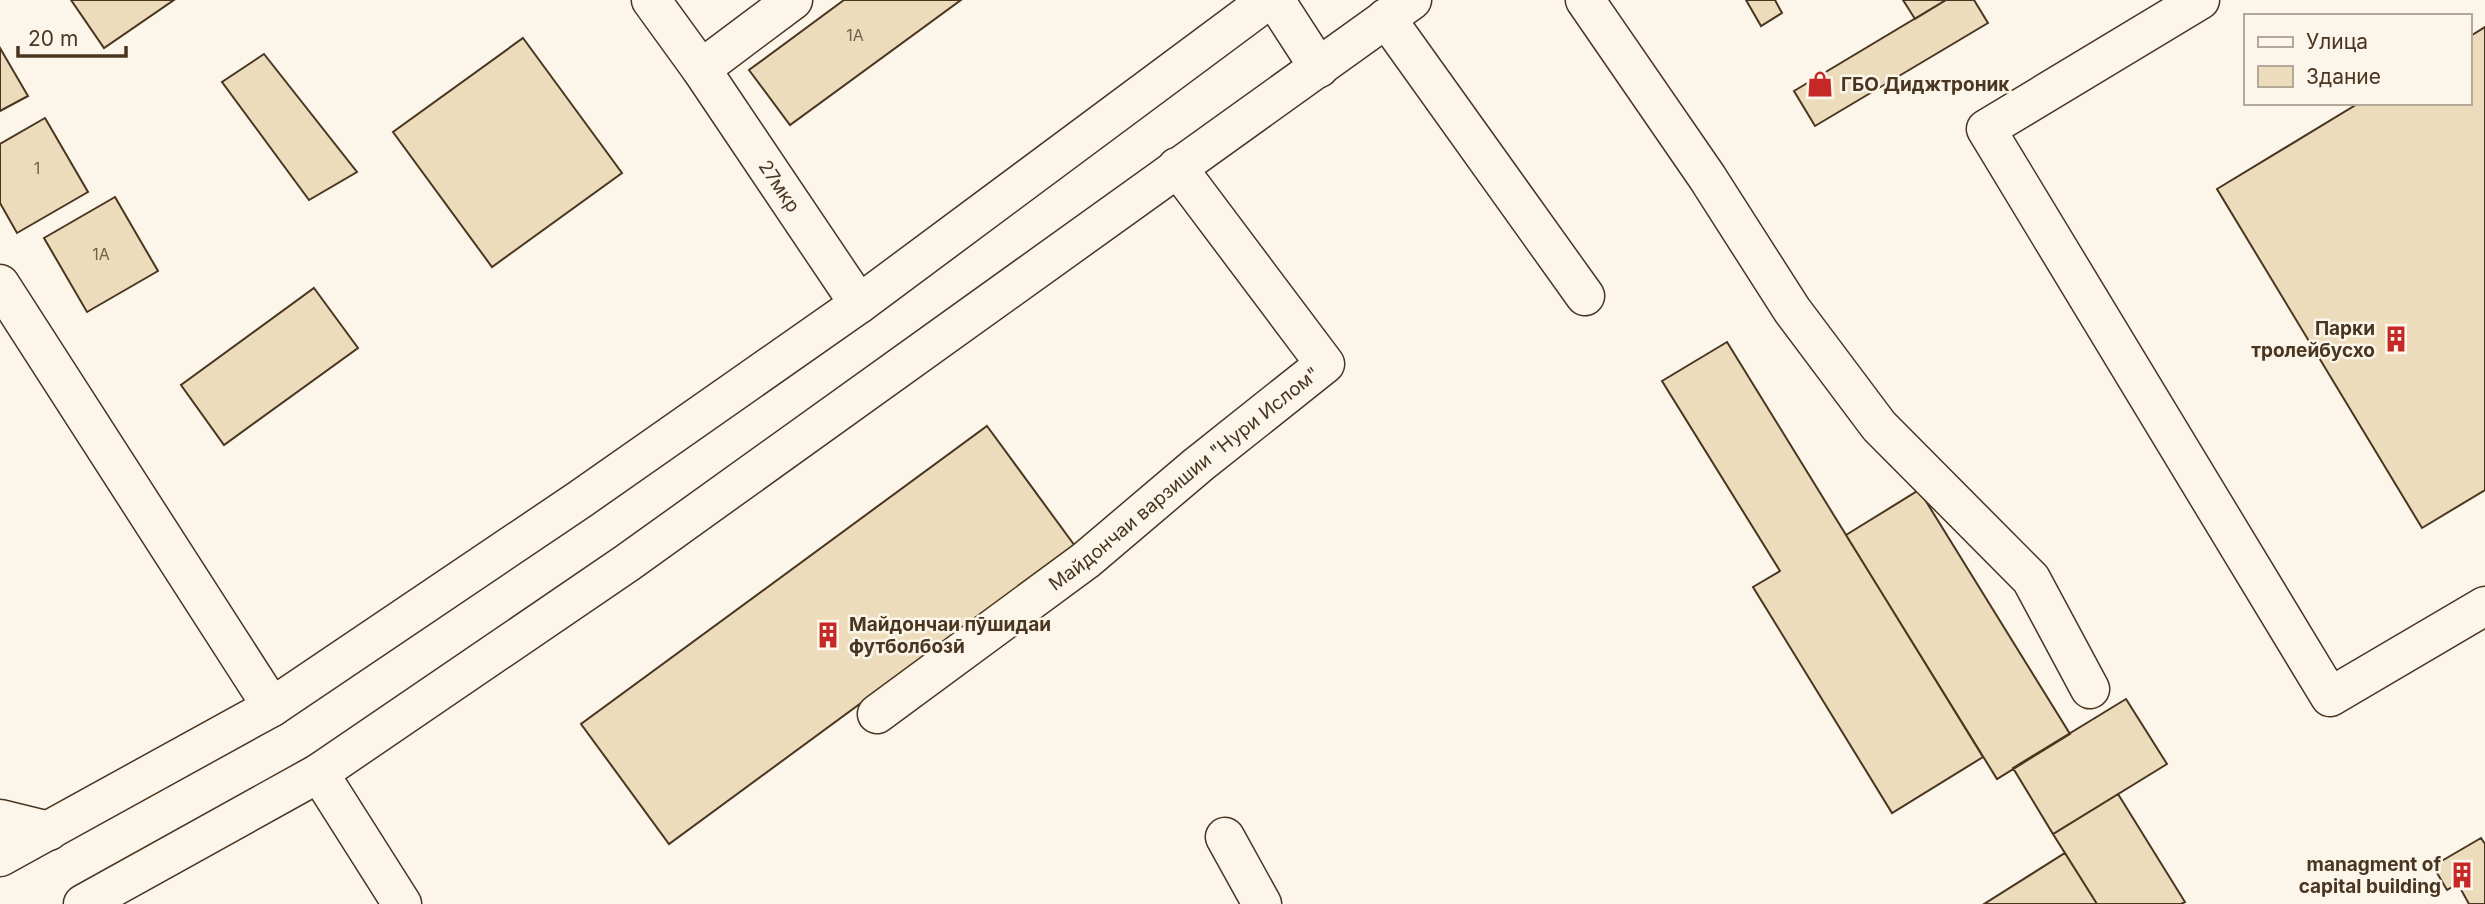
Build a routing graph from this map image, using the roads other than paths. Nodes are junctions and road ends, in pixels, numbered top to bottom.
1 (651, 0) edge
2 (793, 0) edge
3 (1268, 0) edge
4 (1275, 0) edge
5 (1585, 0) edge
6 (2200, 0) edge
7 (1399, 9) edge
8 (1319, 68) junction
9 (701, 69) junction
10 (1177, 167) junction
11 (0, 284) edge
12 (1585, 296) dead end
13 (859, 304) junction
14 (2485, 606) edge
15 (2090, 689) dead end
16 (272, 707) junction
17 (877, 714) dead end
18 (319, 773) junction
19 (0, 819) edge
20 (49, 831) junction
21 (1225, 837) dead end
22 (0, 857) edge
23 (83, 904) edge
24 (402, 904) edge
25 (1262, 904) edge

1 - 9 main road, 27мкр
2 - 9 main road
3 - 13 main road
4 - 8 main road
5 - 15 main road
6 - 14 main road
7 - 8 main road
7 - 12 main road
8 - 10 main road
9 - 13 main road, 27мкр
10 - 17 main road, Майдончаи варзишии "Нури Ислом"
10 - 18 main road
11 - 16 main road
13 - 16 main road
16 - 20 main road
18 - 23 main road
18 - 24 main road
19 - 20 main road
20 - 22 main road
21 - 25 main road

